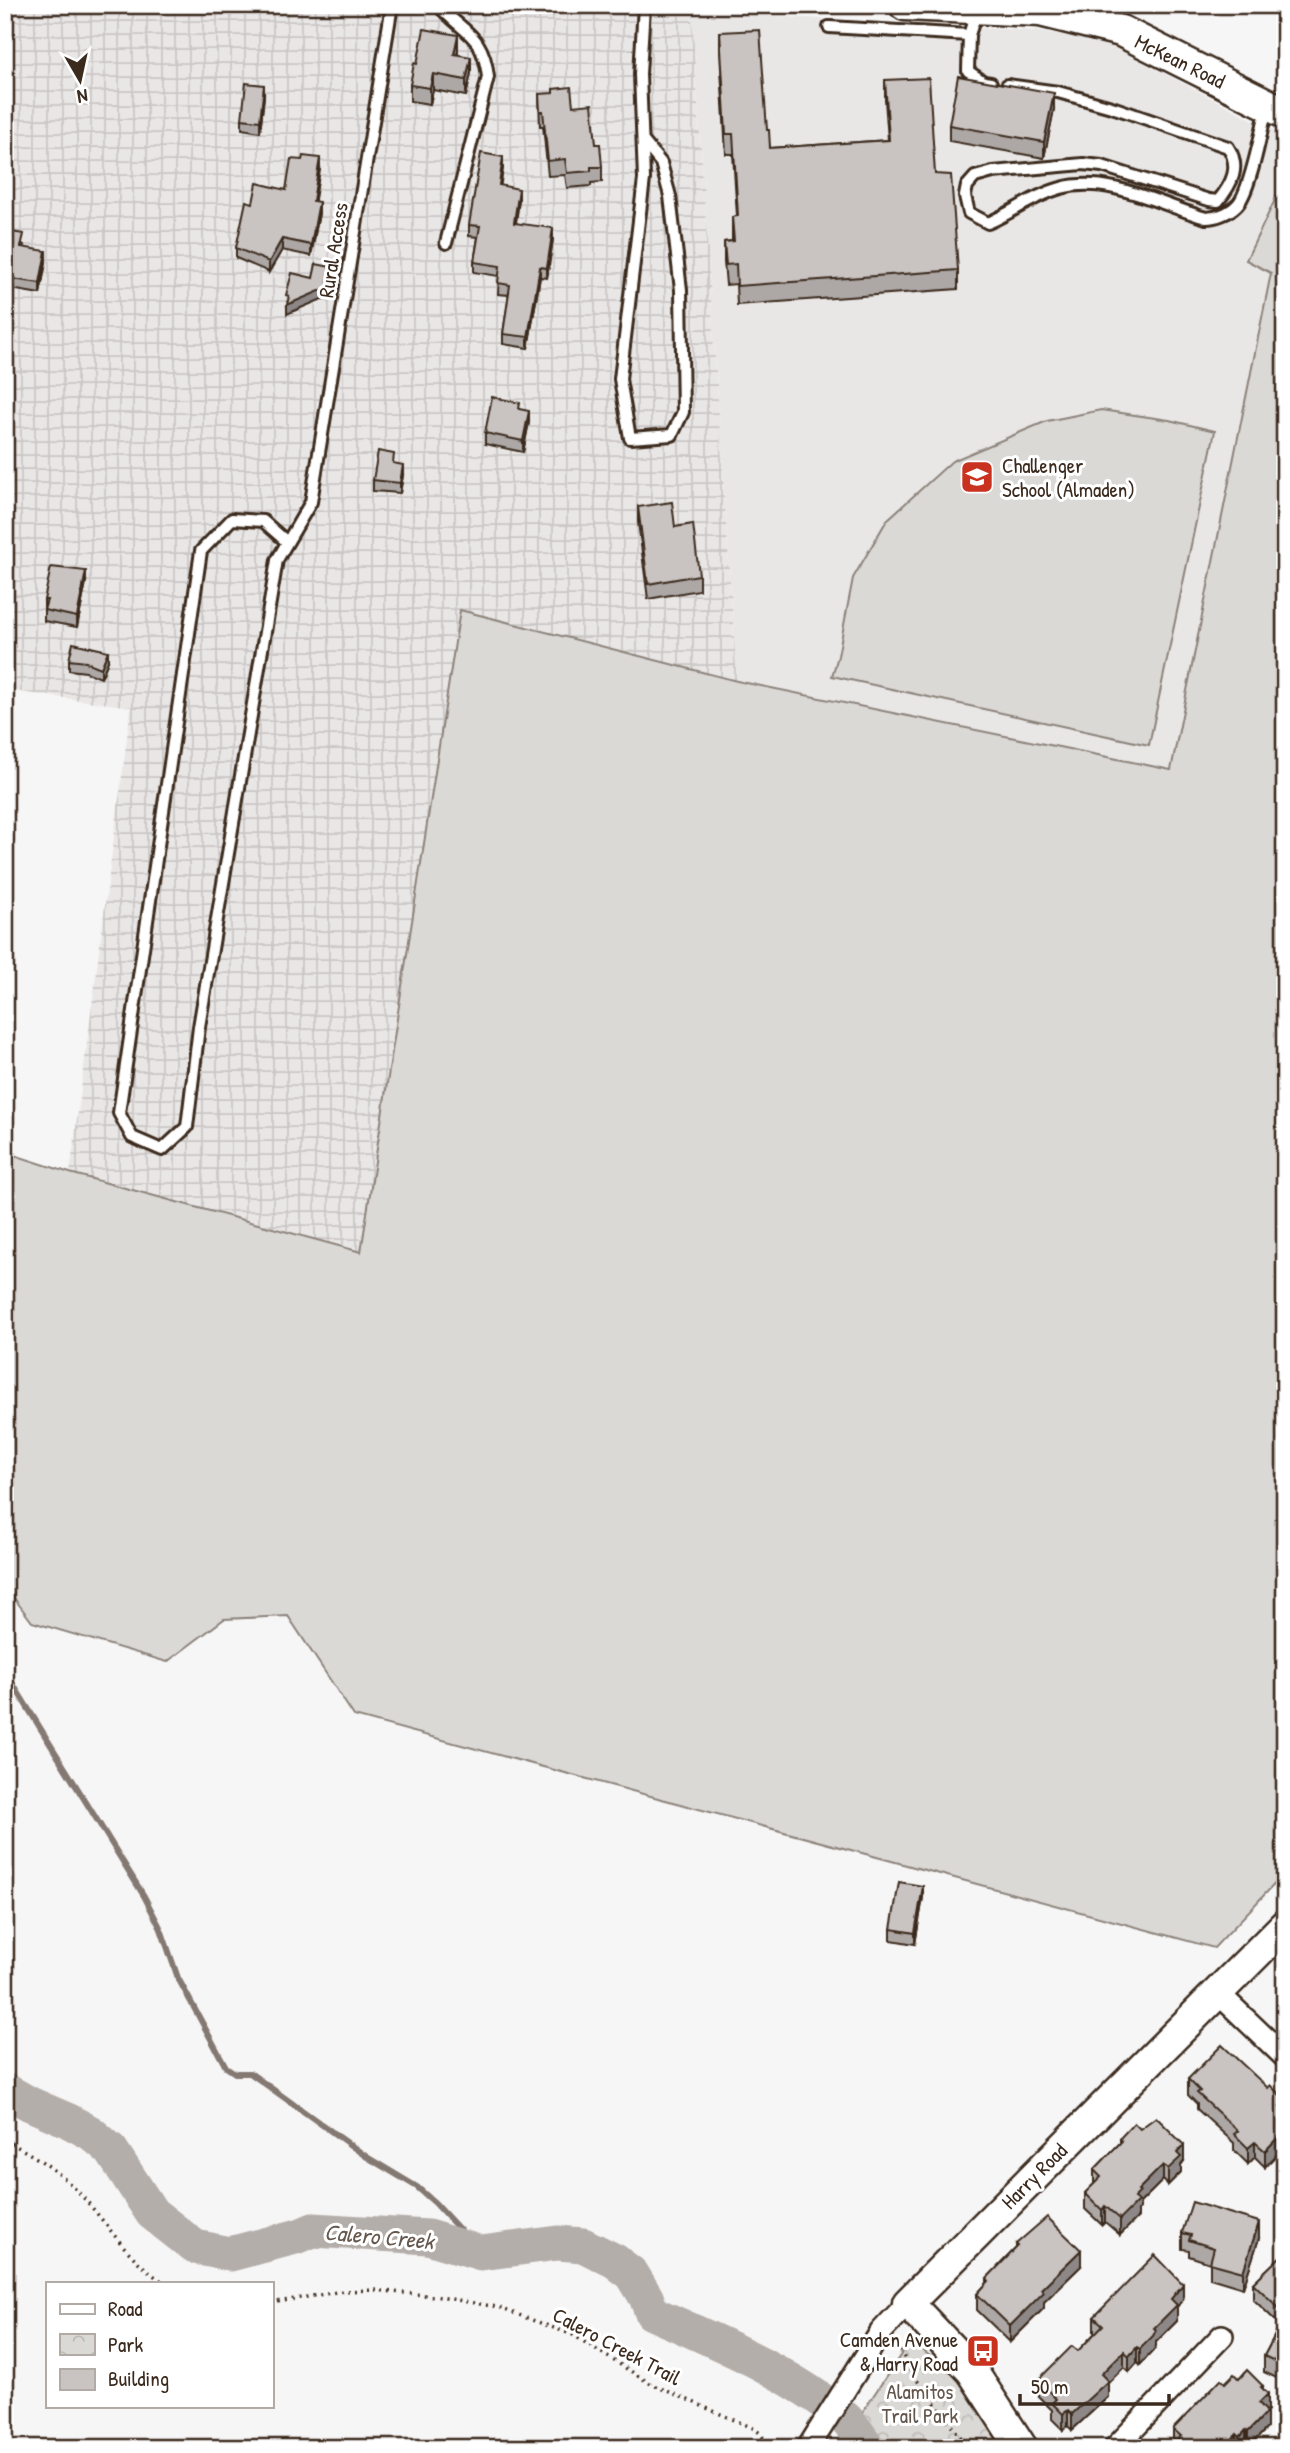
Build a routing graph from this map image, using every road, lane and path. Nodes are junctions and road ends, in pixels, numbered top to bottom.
1 (392, 5) edge
2 (438, 5) edge
3 (644, 5) edge
4 (905, 5) edge
5 (973, 22) junction
6 (829, 27) dead end
7 (1276, 109) edge
8 (643, 141) junction
9 (446, 243) dead end
10 (287, 542) junction
11 (1285, 1925) edge
12 (1217, 1992) junction
13 (1285, 2056) edge
14 (5, 2140) edge
15 (163, 2282) edge
16 (273, 2303) edge
17 (908, 2303) junction
18 (881, 2332) junction
19 (1222, 2336) dead end
20 (803, 2444) edge
21 (762, 2448) edge
22 (777, 2448) edge
23 (969, 2448) edge
24 (1022, 2448) edge
25 (1115, 2448) edge

1 - 10 lane, Rural Access
2 - 9 lane
3 - 8 lane
4 - 5 street, McKean Road
5 - 6 lane
5 - 7 street, McKean Road
5 - 7 lane
8 - 8 lane
10 - 10 lane
11 - 12 street, Harry Road
12 - 13 street
12 - 17 street, Harry Road
14 - 15 path
16 - 21 path, Calero Creek Trail
17 - 18 street, Harry Road
17 - 24 street
18 - 20 street, Harry Road
18 - 23 path
19 - 25 street
20 - 22 path

